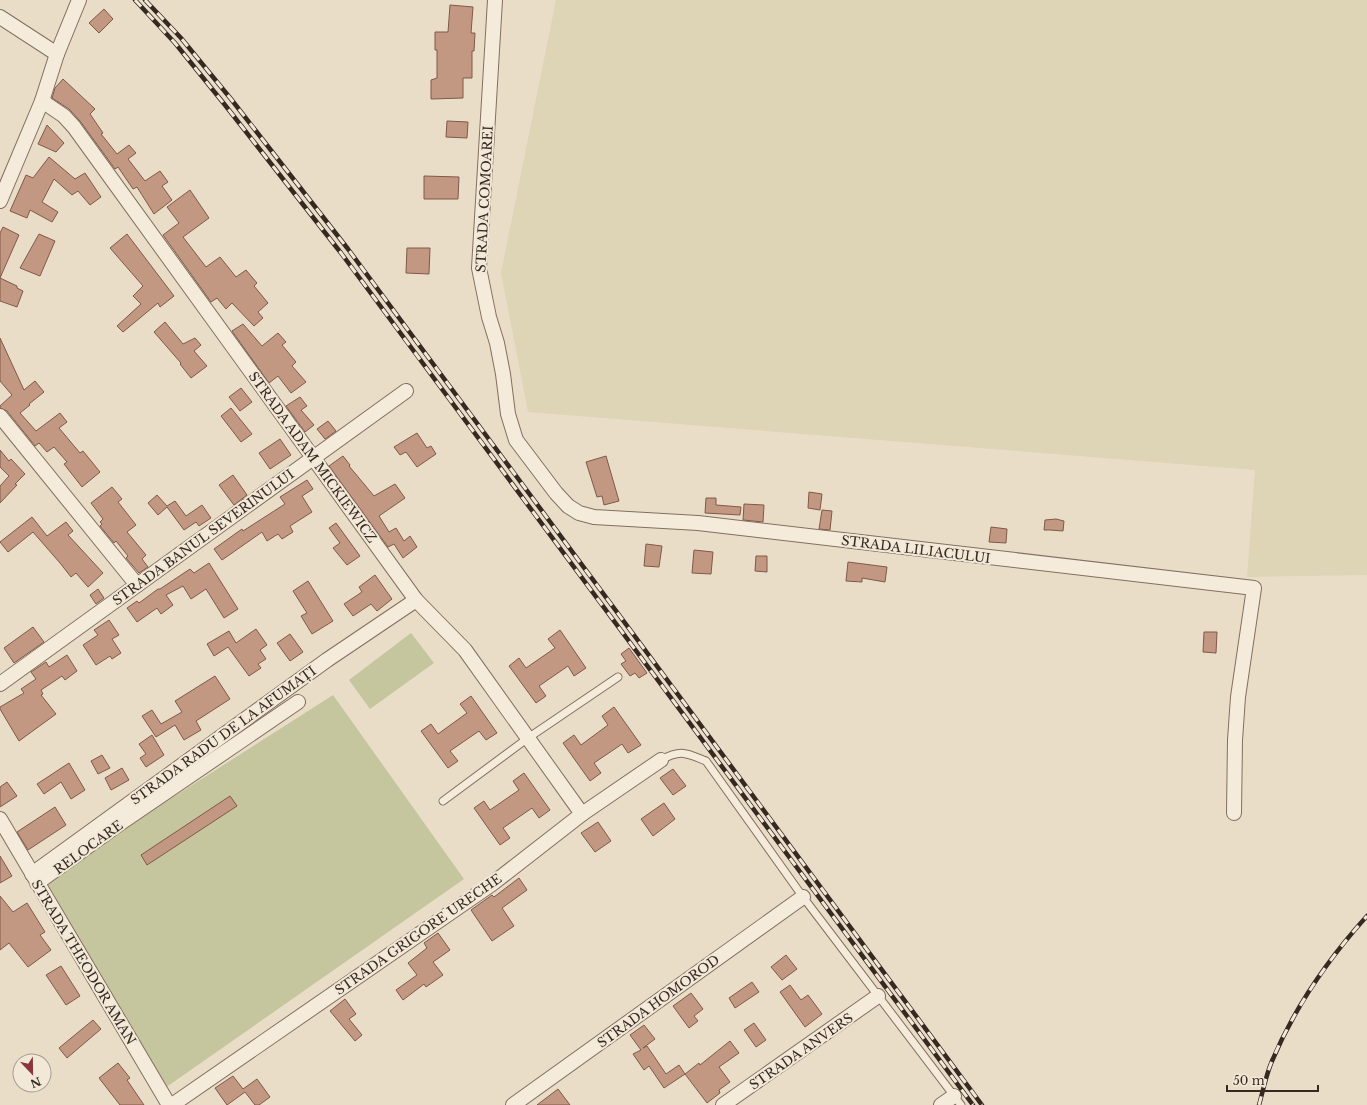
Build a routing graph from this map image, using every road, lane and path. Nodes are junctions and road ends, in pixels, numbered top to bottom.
1 (79, 0) edge
2 (495, 0) edge
3 (0, 17) edge
4 (57, 54) junction
5 (42, 101) junction
6 (0, 202) edge
7 (406, 391) dead end
8 (0, 416) edge
9 (313, 458) junction
10 (579, 513) joint
11 (137, 585) junction
12 (416, 600) junction
13 (618, 677) dead end
14 (0, 684) edge
15 (298, 702) dead end
16 (528, 738) junction
17 (661, 760) joint
18 (444, 801) dead end
19 (1234, 813) dead end
20 (582, 814) junction
21 (0, 819) edge
22 (34, 878) junction
23 (803, 897) junction
24 (878, 996) junction
25 (957, 1100) edge
26 (169, 1105) edge
27 (172, 1105) edge
28 (513, 1105) edge
29 (723, 1105) edge
30 (940, 1105) edge

1 - 4 street
2 - 10 street, STRADA COMOAREI
3 - 4 street
4 - 5 street
5 - 6 street
5 - 9 street, STRADA ADAM MICKIEWICZ
7 - 9 street, STRADA BANUL SEVERINULUI
8 - 11 street
9 - 11 street, STRADA BANUL SEVERINULUI
9 - 12 street, STRADA ADAM MICKIEWICZ
10 - 19 street, STRADA LILIACULUI
11 - 14 street, STRADA BANUL SEVERINULUI
12 - 16 street, STRADA ADAM MICKIEWICZ
12 - 22 street, STRADA RADU DE LA AFUMAȚI
13 - 16 lane
15 - 22 street, RELOCARE
16 - 18 lane
16 - 20 street, STRADA ADAM MICKIEWICZ
17 - 20 street, STRADA GRIGORE URECHE
17 - 23 lane
20 - 27 street, STRADA GRIGORE URECHE
21 - 22 street, STRADA THEODOR AMAN
22 - 26 street, STRADA THEODOR AMAN
23 - 24 lane
23 - 28 street, STRADA HOMOROD
24 - 25 lane
24 - 29 street, STRADA ANVERS
25 - 30 street

